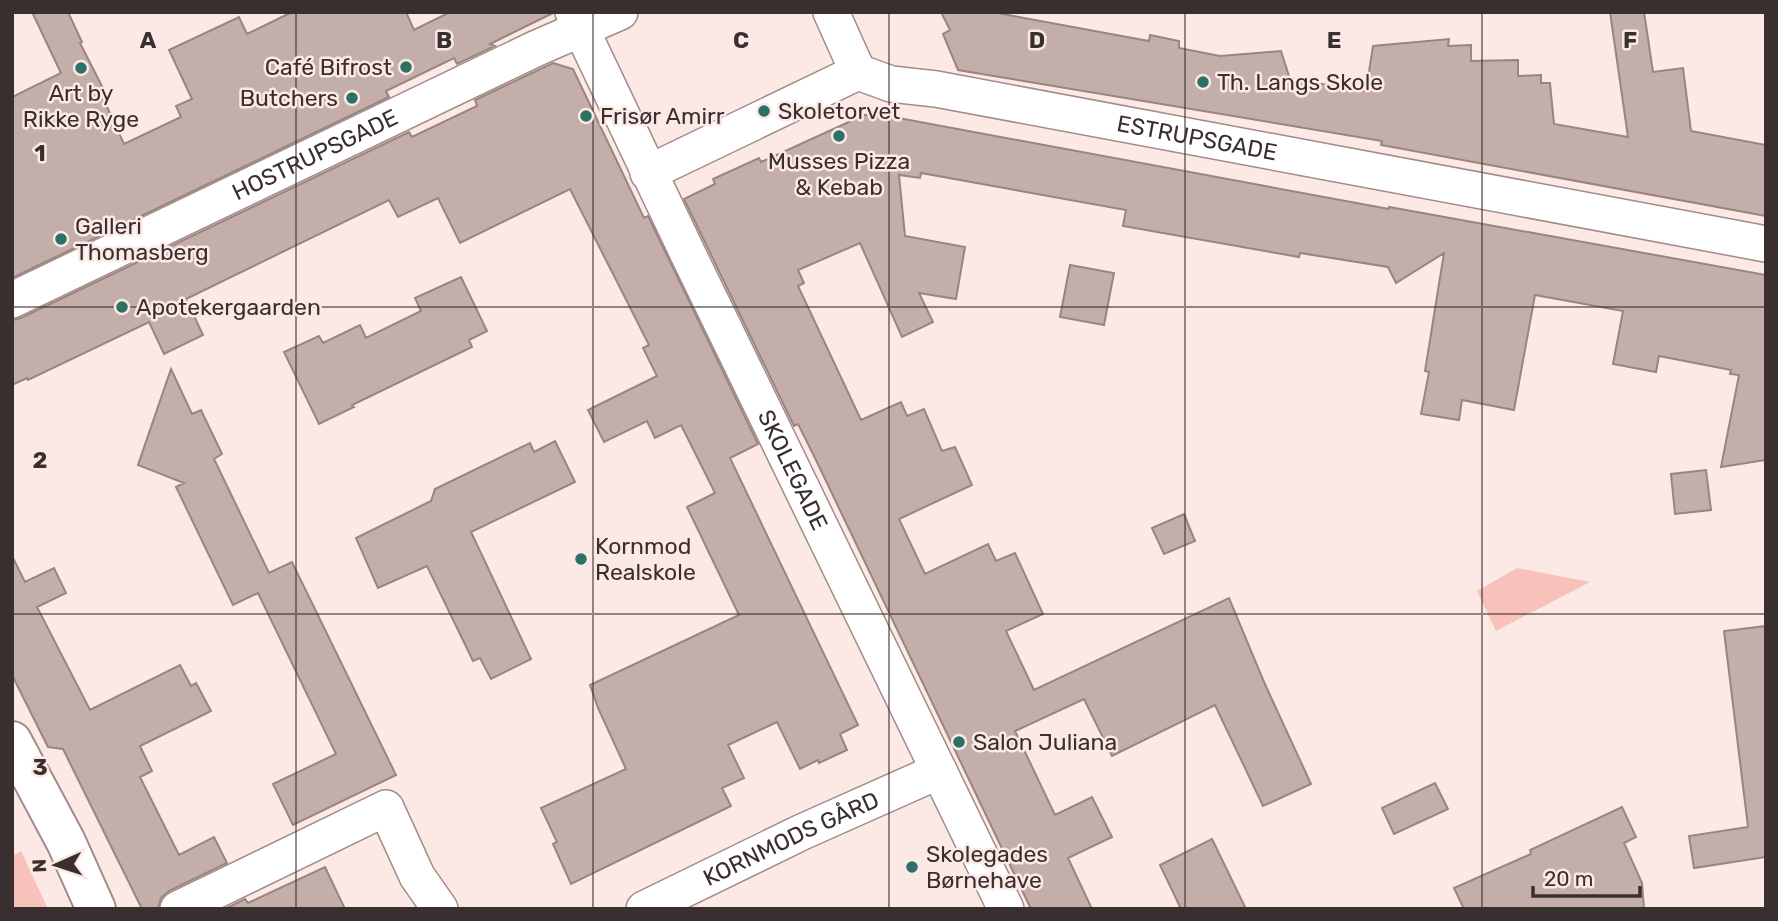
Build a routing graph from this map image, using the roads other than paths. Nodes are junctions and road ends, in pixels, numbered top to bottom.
1 (620, 12) edge
2 (831, 12) edge
3 (577, 20) edge
4 (858, 72) junction
5 (648, 173) junction
6 (1766, 244) edge
7 (12, 300) edge
8 (12, 741) edge
9 (939, 771) junction
10 (96, 909) edge
11 (178, 909) edge
12 (440, 909) edge
13 (644, 909) edge
14 (1006, 909) edge

1 - 3 street, HOSTRUPSGADE
2 - 4 street
3 - 5 street, SKOLEGADE
3 - 7 street, HOSTRUPSGADE
4 - 5 street
4 - 6 street, ESTRUPSGADE
5 - 9 street, SKOLEGADE
8 - 10 street
9 - 13 street, KORNMODS GÅRD
9 - 14 street, SKOLEGADE
11 - 12 street

